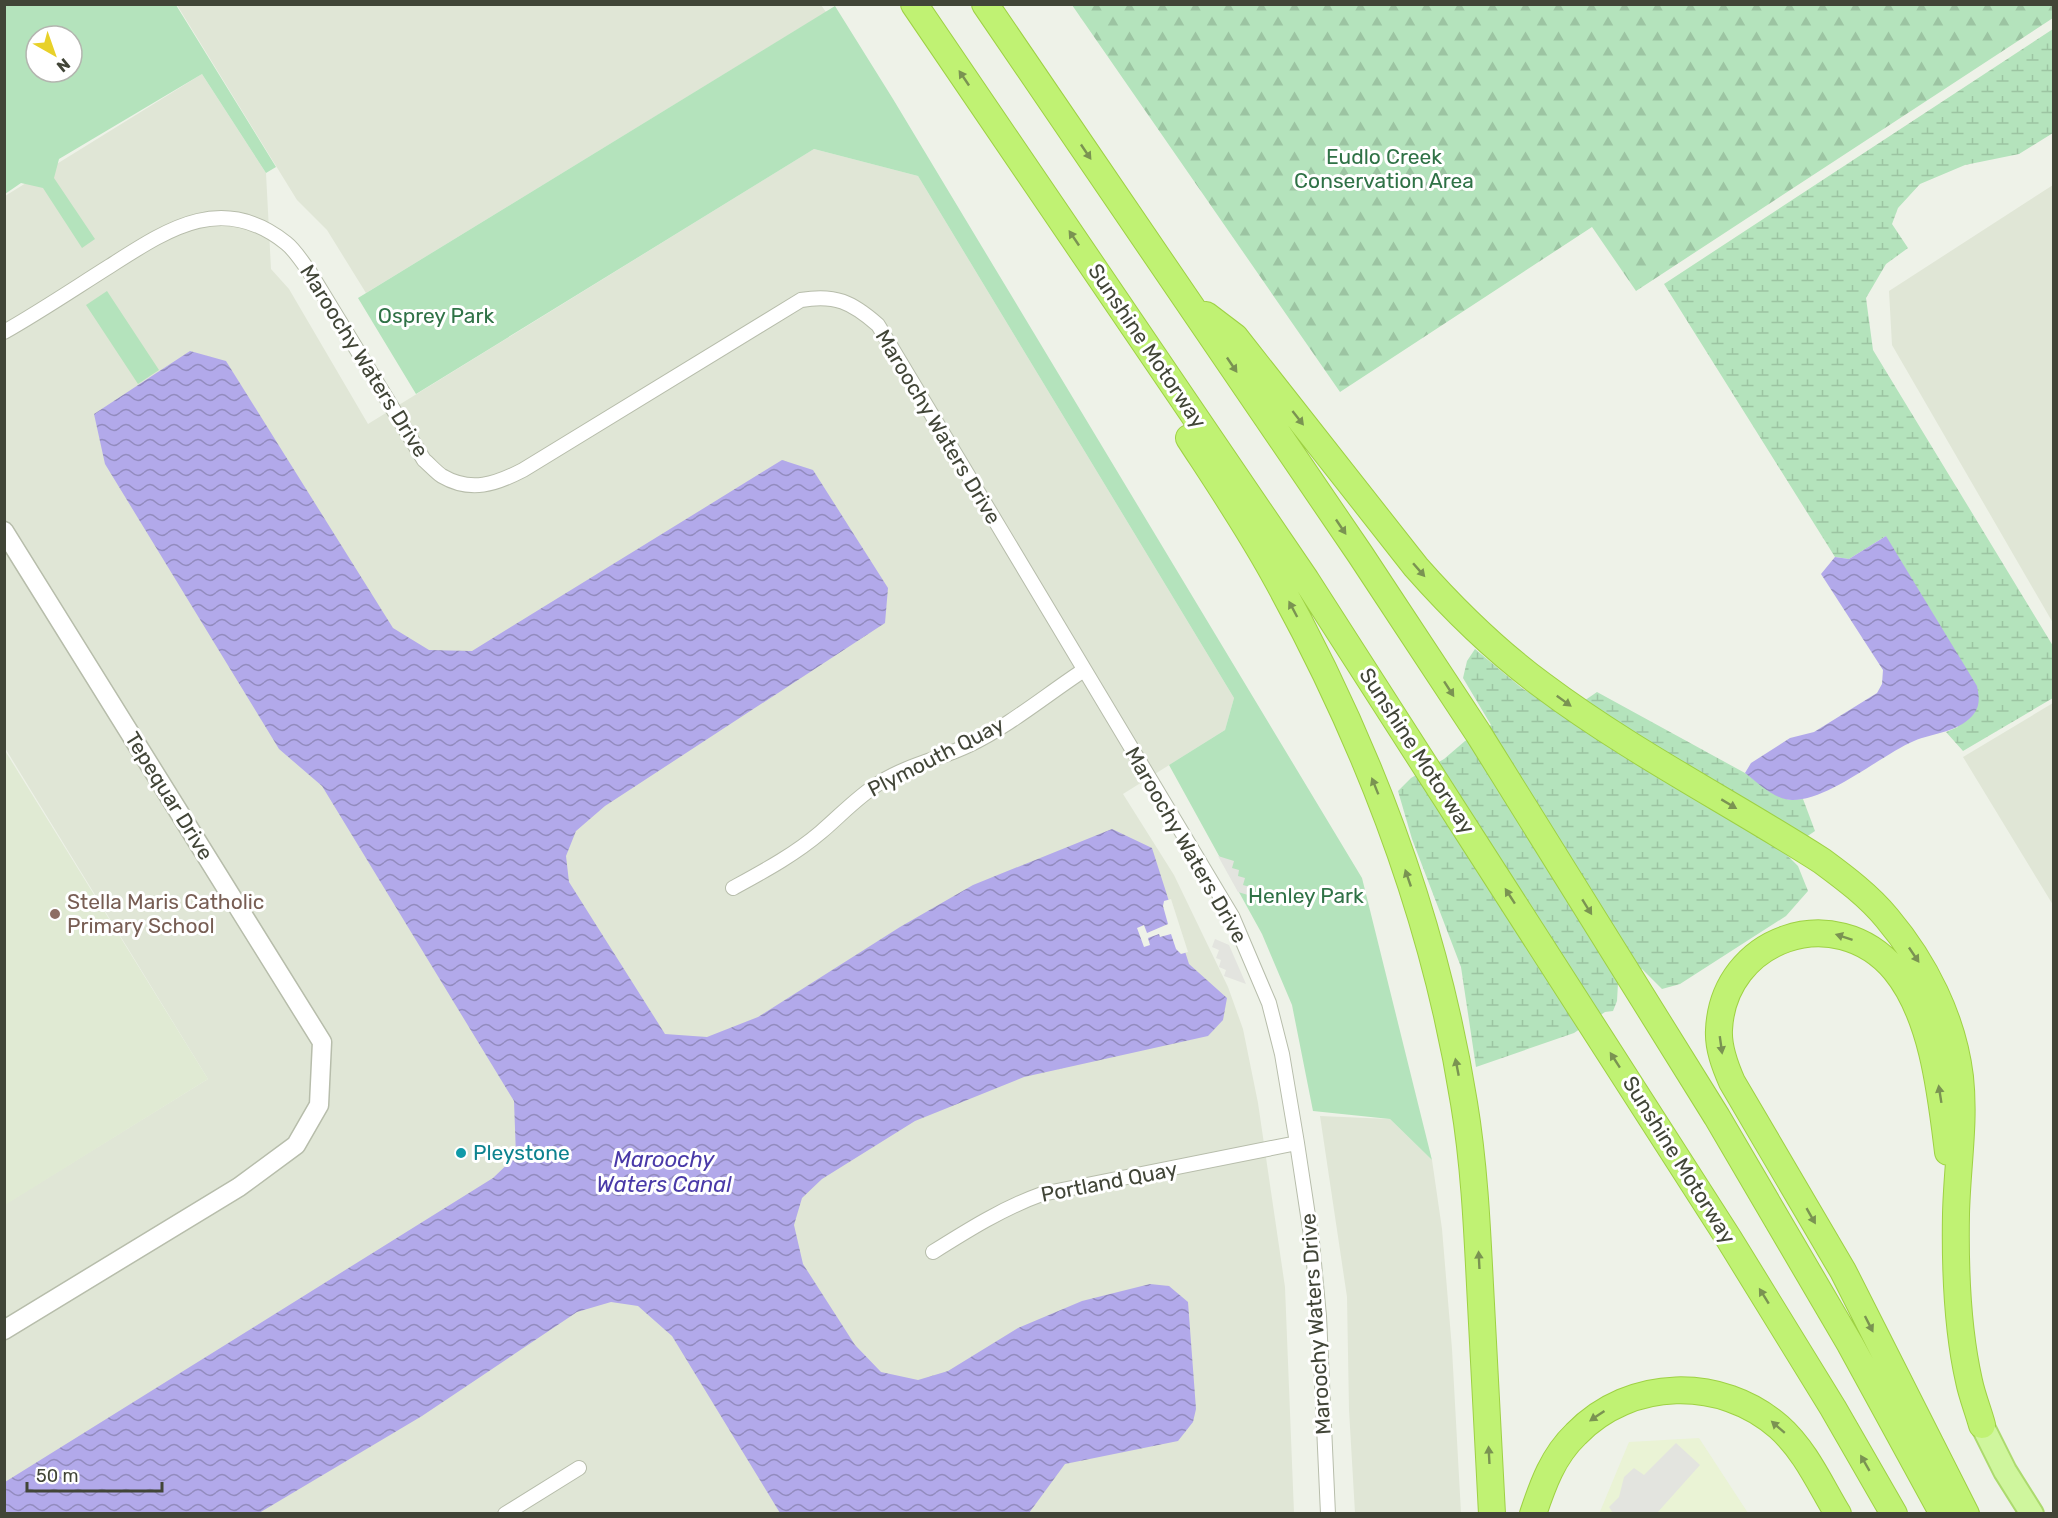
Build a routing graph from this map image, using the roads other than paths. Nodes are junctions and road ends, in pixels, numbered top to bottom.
1 (914, 4) edge
2 (985, 4) edge
3 (1187, 300) junction
4 (1118, 304) junction
5 (4, 332) edge
6 (4, 531) edge
7 (1084, 670) junction
8 (733, 888) dead end
9 (1297, 1143) junction
10 (1956, 1215) junction
11 (933, 1252) dead end
12 (4, 1330) edge
13 (1982, 1425) joint
14 (579, 1468) dead end
15 (505, 1514) edge
16 (1328, 1514) edge
17 (1492, 1514) edge
18 (1533, 1514) edge
19 (1838, 1514) edge
20 (1894, 1514) edge
21 (1943, 1514) edge
22 (1966, 1514) edge
23 (2032, 1514) edge

4 -> 1 highway, Sunshine Motorway
2 -> 3 highway
3 -> 10 highway
3 -> 21 highway
17 -> 4 highway
20 -> 4 highway, Sunshine Motorway
5 - 7 street, Maroochy Waters Drive
6 - 12 street, Tepequar Drive
7 - 8 street, Plymouth Quay
7 - 9 street, Maroochy Waters Drive
9 - 11 street, Portland Quay
9 - 16 street, Maroochy Waters Drive
10 - 13 highway
10 -> 22 highway
13 - 23 main road
14 - 15 street
19 -> 18 highway

